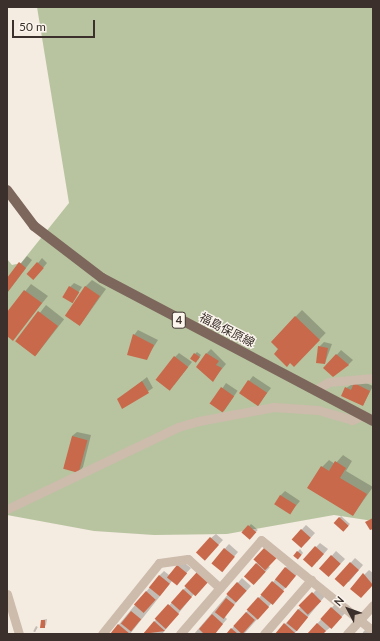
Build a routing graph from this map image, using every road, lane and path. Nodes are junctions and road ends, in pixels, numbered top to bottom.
1 (7, 190) edge
2 (373, 378) edge
3 (315, 390) junction
4 (364, 415) junction
5 (373, 421) edge
6 (7, 509) edge
7 (311, 580) junction
8 (220, 588) junction
9 (7, 594) edge
10 (373, 605) edge
11 (359, 620) junction
12 (373, 631) edge
13 (19, 634) edge
14 (102, 634) edge
15 (180, 634) edge
16 (264, 634) edge
17 (347, 634) edge

1 - 3 main road, 福島保原線 / 4
2 - 3 street
3 - 4 main road, 福島保原線 / 4
4 - 5 main road, 福島保原線 / 4
4 - 6 street
7 - 8 street
7 - 11 street
7 - 16 street
8 - 14 street
8 - 15 street
9 - 13 street
10 - 11 street
11 - 12 street
11 - 17 street

